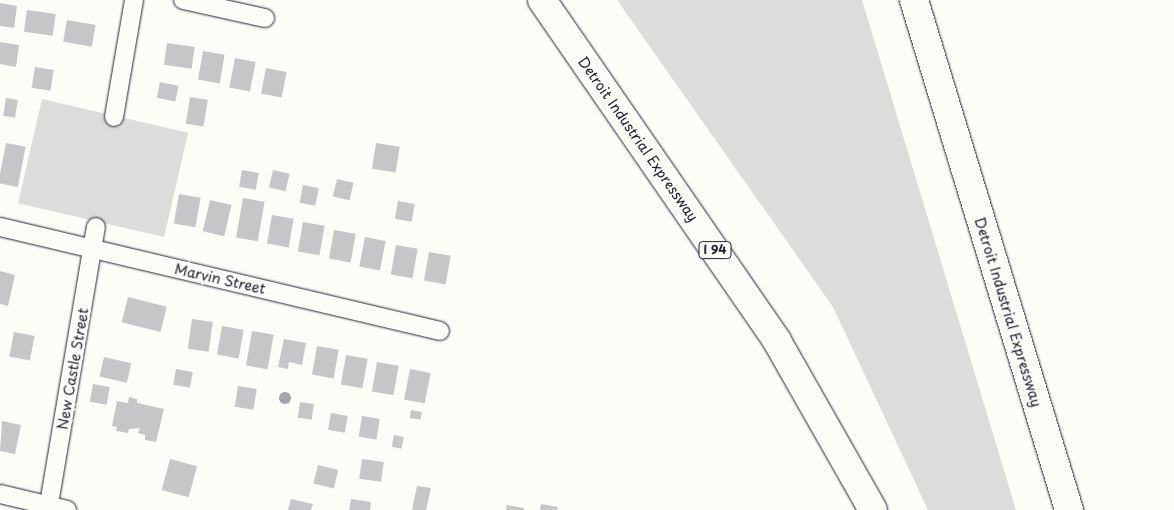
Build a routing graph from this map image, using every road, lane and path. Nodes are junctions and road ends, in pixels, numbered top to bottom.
1 (134, 0) edge
2 (183, 0) edge
3 (542, 0) edge
4 (914, 0) edge
5 (265, 18) dead end
6 (114, 117) dead end
7 (0, 227) edge
8 (96, 227) dead end
9 (92, 249) junction
10 (440, 330) dead end
11 (0, 494) edge
12 (48, 508) edge
13 (67, 510) edge
14 (874, 510) edge
15 (1068, 510) edge

1 - 6 street
2 - 5 street
3 - 14 highway, Detroit Industrial Expressway / I 94
4 - 15 highway, Detroit Industrial Expressway
7 - 9 street, Marvin Street
8 - 9 street, New Castle Street
9 - 10 street, Marvin Street
9 - 12 street, New Castle Street
11 - 12 street
12 - 13 street

